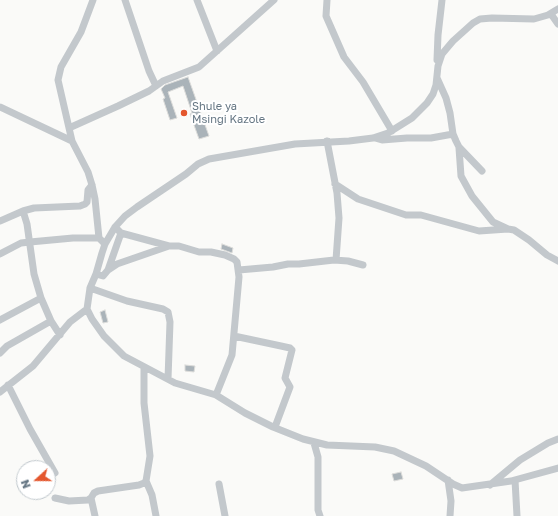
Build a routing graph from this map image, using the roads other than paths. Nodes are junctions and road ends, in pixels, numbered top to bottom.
1 (93, 0) edge
2 (125, 0) edge
3 (197, 0) edge
4 (274, 0) edge
5 (327, 0) edge
6 (442, 0) edge
7 (558, 9) edge
8 (550, 14) junction
9 (558, 24) edge
10 (217, 51) junction
11 (438, 66) junction
12 (437, 78) junction
13 (156, 86) junction
14 (0, 107) edge
15 (69, 128) junction
16 (392, 131) junction
17 (453, 134) junction
18 (373, 138) junction
19 (72, 141) junction
20 (327, 141) junction
21 (459, 147) junction
22 (482, 171) dead end
23 (92, 184) junction
24 (335, 184) junction
25 (23, 211) junction
26 (0, 221) edge
27 (115, 228) junction
28 (508, 229) junction
29 (121, 232) junction
30 (99, 238) junction
31 (30, 242) junction
32 (105, 244) junction
33 (169, 246) junction
34 (0, 254) edge
35 (336, 260) junction
36 (558, 261) edge
37 (363, 265) dead end
38 (108, 270) junction
39 (239, 270) junction
40 (96, 274) junction
41 (90, 288) junction
42 (41, 298) junction
43 (87, 309) junction
44 (0, 320) edge
45 (51, 321) junction
46 (60, 334) junction
47 (234, 336) junction
48 (0, 353) edge
49 (144, 367) junction
50 (168, 379) junction
51 (8, 385) junction
52 (0, 391) edge
53 (216, 395) junction
54 (275, 428) junction
55 (558, 439) edge
56 (314, 443) junction
57 (48, 460) edge
58 (558, 468) edge
59 (448, 480) junction
60 (515, 480) junction
61 (146, 481) junction
62 (219, 484) dead end
63 (489, 485) junction
64 (56, 498) edge
65 (91, 498) junction
66 (450, 507) junction
67 (95, 516) edge
68 (156, 516) edge
69 (225, 516) edge
70 (320, 516) edge
71 (450, 516) edge
72 (456, 516) edge
73 (517, 516) edge

1 - 15 street
2 - 13 street
3 - 10 street
4 - 10 street
5 - 16 street
6 - 11 street
7 - 8 street
8 - 9 street
8 - 11 street
10 - 13 street
11 - 12 street
12 - 16 street
12 - 17 street
13 - 15 street
14 - 19 street
15 - 19 street
16 - 18 street
17 - 18 street
17 - 21 street
18 - 20 street
19 - 23 street
20 - 24 street
20 - 27 street
21 - 22 street
21 - 28 street
23 - 25 street
23 - 30 street
24 - 28 street
24 - 35 street
25 - 26 street
25 - 31 street
27 - 29 street
27 - 32 street
28 - 36 street
29 - 33 street
29 - 38 street
30 - 31 street
30 - 32 street
31 - 34 street
31 - 42 street
32 - 40 street
33 - 38 street
33 - 39 street
35 - 37 street
35 - 39 street
38 - 40 street
39 - 47 street
40 - 41 street
41 - 43 street
41 - 50 street
42 - 44 street
42 - 45 street
43 - 46 street
43 - 49 street
45 - 46 street
45 - 48 street
46 - 51 street
47 - 53 street
47 - 54 street
49 - 50 street
49 - 61 street
50 - 53 street
51 - 52 street
51 - 57 street
53 - 54 street
54 - 56 street
55 - 63 street
56 - 59 street
56 - 70 street
58 - 60 street
59 - 63 street
59 - 66 street
60 - 63 street
60 - 73 street
61 - 65 street
61 - 68 street
62 - 69 street
64 - 65 street
65 - 67 street
66 - 71 street
66 - 72 street

